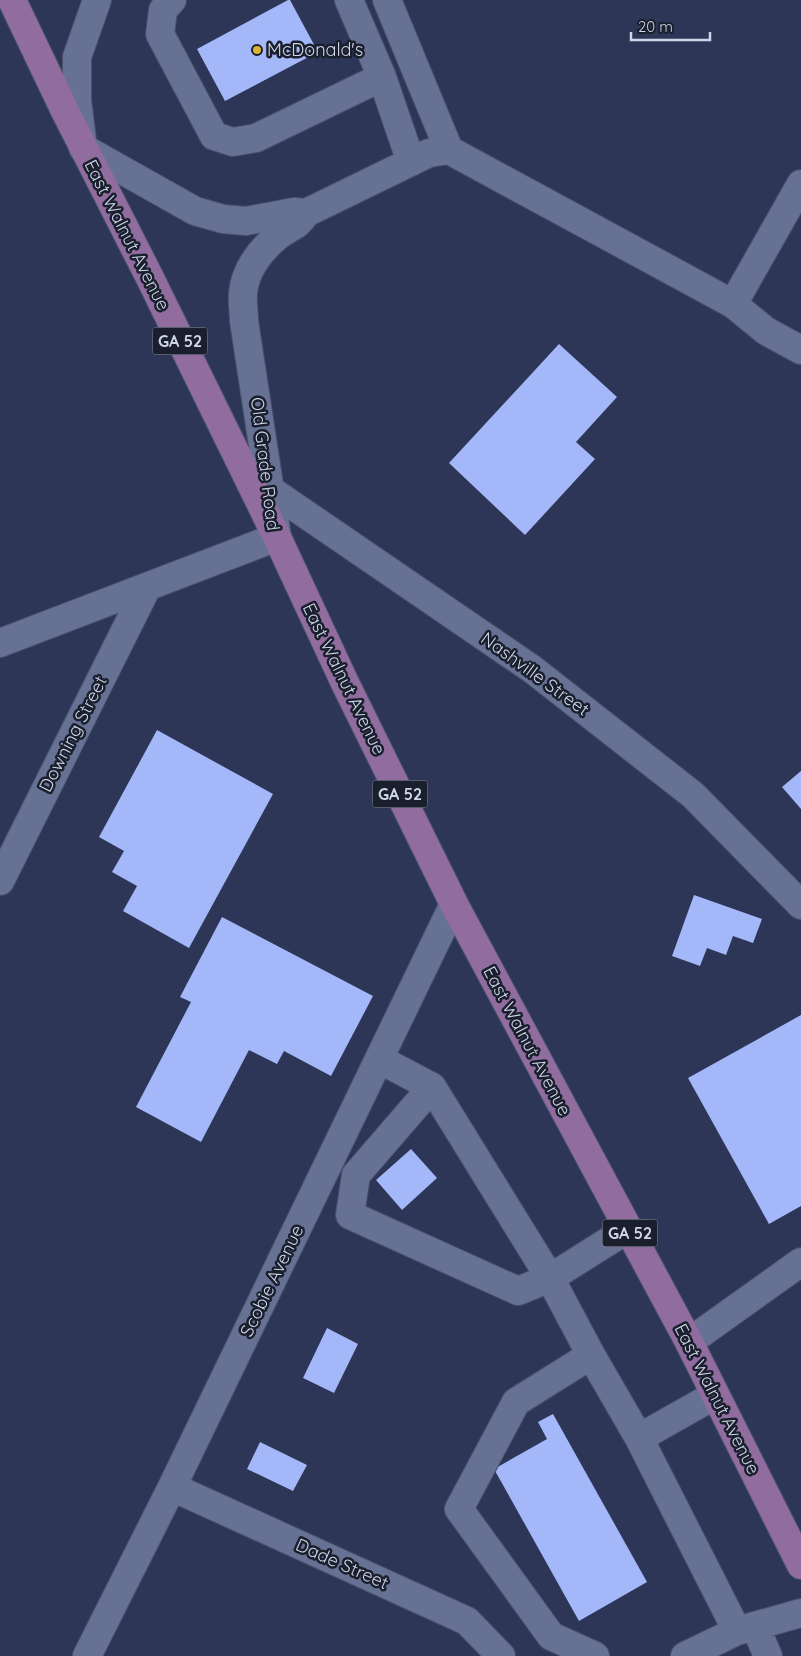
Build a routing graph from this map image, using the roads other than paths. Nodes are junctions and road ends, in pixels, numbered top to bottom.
1 (12, 0) edge
2 (97, 0) edge
3 (172, 0) edge
4 (349, 0) edge
5 (387, 0) edge
6 (382, 77) junction
7 (83, 148) junction
8 (430, 155) junction
9 (801, 184) edge
10 (306, 213) junction
11 (734, 304) junction
12 (801, 350) edge
13 (245, 474) junction
14 (271, 490) junction
15 (277, 538) junction
16 (147, 587) junction
17 (0, 643) edge
18 (0, 881) edge
19 (454, 904) junction
20 (801, 905) edge
21 (379, 1059) junction
22 (432, 1087) junction
23 (628, 1229) junction
24 (801, 1262) edge
25 (550, 1278) junction
26 (688, 1342) junction
27 (591, 1355) junction
28 (715, 1395) junction
29 (639, 1438) junction
30 (172, 1487) junction
31 (801, 1565) edge
32 (801, 1613) edge
33 (746, 1629) junction
34 (87, 1656) edge
35 (501, 1656) edge
36 (595, 1656) edge
37 (685, 1656) edge
38 (768, 1656) edge

1 - 7 main road, East Walnut Avenue / GA 52
2 - 7 street
3 - 6 street
4 - 6 street
5 - 8 street
6 - 8 street
7 - 10 street, Old Grade Road
7 - 13 main road, East Walnut Avenue / GA 52
8 - 10 street, Old Grade Road
8 - 11 street
9 - 11 street
10 - 14 street, Old Grade Road
11 - 12 street
13 - 14 street, Nashville Street
13 - 15 main road, East Walnut Avenue / GA 52
14 - 15 street, Old Grade Road
14 - 20 street, Nashville Street
15 - 16 street, Old Grade Road
15 - 19 main road, East Walnut Avenue / GA 52
16 - 17 street, Old Grade Road
16 - 18 street, Downing Street
19 - 21 street, Scobie Avenue
19 - 23 main road, East Walnut Avenue / GA 52
21 - 22 street
21 - 30 street, Scobie Avenue
22 - 25 street
22 - 25 street
23 - 25 street
23 - 26 main road, East Walnut Avenue / GA 52
24 - 26 street
25 - 27 street
26 - 28 main road, East Walnut Avenue / GA 52
27 - 29 street
27 - 36 street
28 - 29 street
28 - 31 main road, East Walnut Avenue / GA 52
29 - 33 street
30 - 34 street, Scobie Avenue
30 - 35 street, Dade Street
32 - 33 street
33 - 37 street
33 - 38 street

